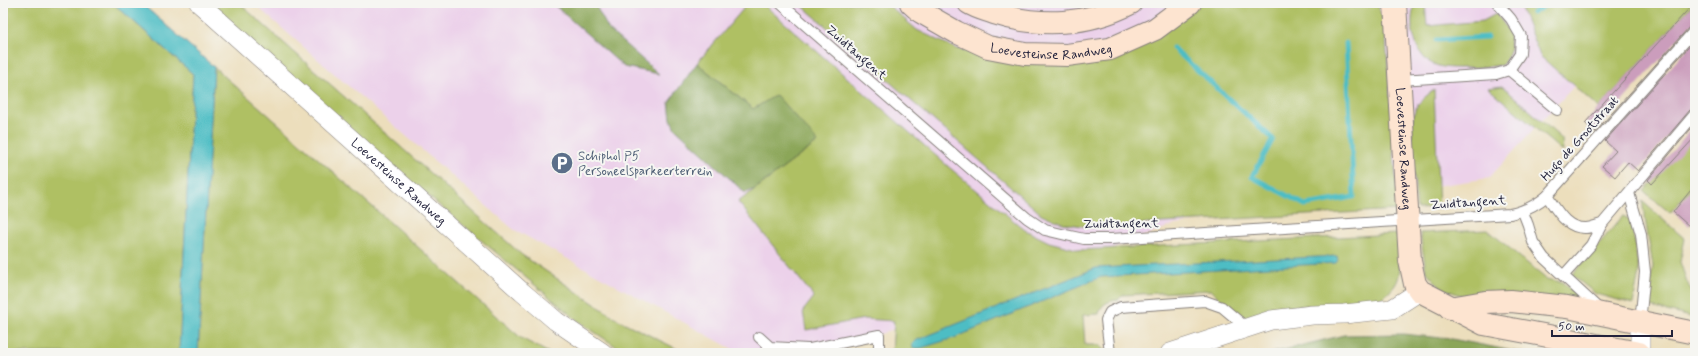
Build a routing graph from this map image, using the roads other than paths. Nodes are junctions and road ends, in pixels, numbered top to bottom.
1 (199, 3) edge
2 (780, 3) edge
3 (911, 3) edge
4 (969, 3) edge
5 (1131, 3) edge
6 (1190, 3) edge
7 (1395, 4) edge
8 (1498, 4) dead end
9 (1695, 30) edge
10 (1509, 70) junction
11 (1400, 80) junction
12 (1557, 110) dead end
13 (1695, 114) edge
14 (1629, 193) junction
15 (1547, 196) junction
16 (1523, 212) junction
17 (1407, 220) junction
18 (1602, 224) junction
19 (1564, 275) junction
20 (1420, 292) junction
21 (1450, 308) junction
22 (1606, 316) junction
23 (1640, 323) junction
24 (1248, 328) junction
25 (1695, 334) edge
26 (759, 337) dead end
27 (810, 349) junction
28 (604, 353) edge
29 (800, 353) edge
30 (879, 353) edge
31 (1110, 353) edge
32 (1170, 353) edge
33 (1640, 353) edge

1 - 28 street, Loevesteinse Randweg
2 - 17 lane, Zuidtangent
3 - 6 street, Loevesteinse Randweg
4 - 5 street, Loevesteinse Randweg
7 - 11 street, Loevesteinse Randweg
8 - 10 lane
9 - 15 lane, Hugo de Grootstraat
10 - 11 lane
10 - 12 lane
11 - 17 street, Loevesteinse Randweg
13 - 14 lane
14 - 18 lane
14 - 23 lane
15 - 16 lane, Zuidtangent
15 - 18 lane, Hugo de Grootstraat
16 - 17 lane, Zuidtangent
16 - 19 lane, Zuidtangent
17 - 20 street, Loevesteinse Randweg
18 - 19 lane
19 - 22 lane, Zuidtangent
20 - 21 street
20 - 24 street
21 - 22 street
21 - 33 street
22 - 23 street
23 - 25 street
23 - 33 street
24 - 31 lane
24 - 32 street
26 - 27 lane
27 - 29 lane
27 - 30 lane

